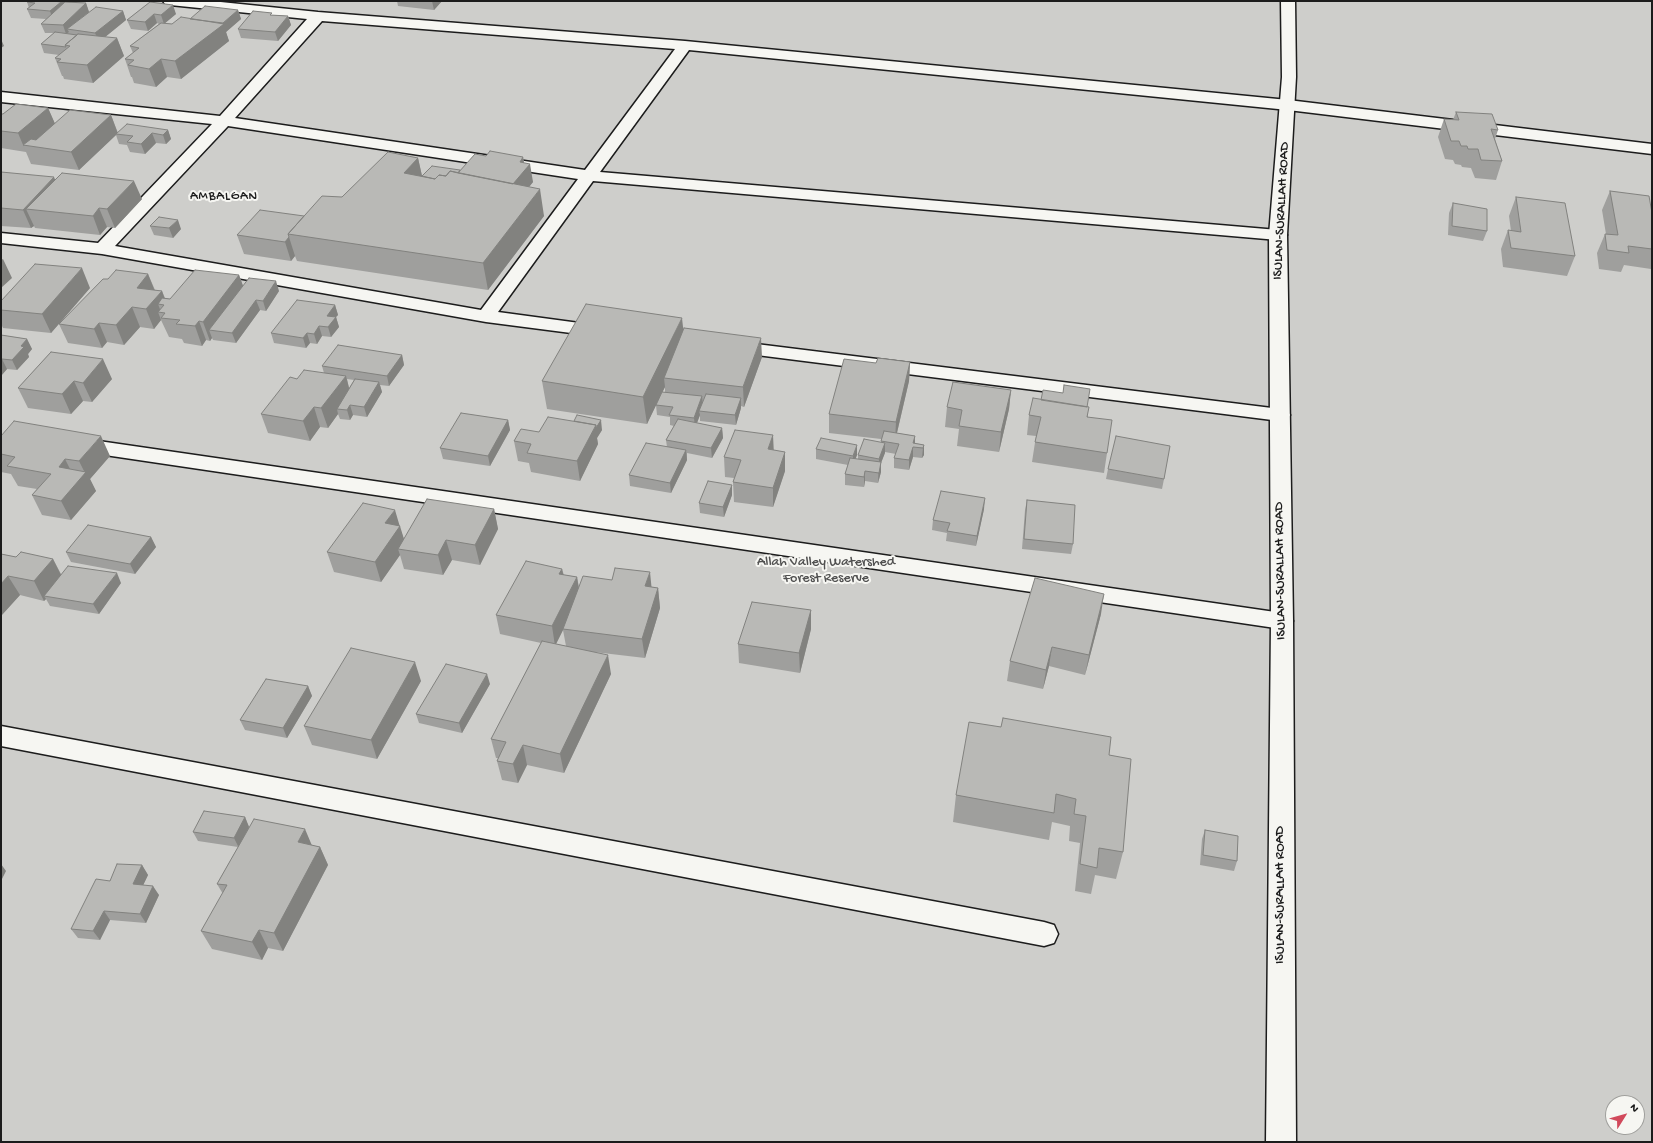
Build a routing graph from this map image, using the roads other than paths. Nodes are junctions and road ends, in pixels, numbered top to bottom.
1 (170, 1) edge
2 (1285, 1) edge
3 (318, 16) junction
4 (685, 45) junction
5 (1, 97) edge
6 (1288, 105) junction
7 (224, 121) junction
8 (1652, 149) edge
9 (590, 176) junction
10 (1278, 235) junction
11 (1, 238) edge
12 (102, 249) junction
13 (486, 316) junction
14 (621, 333) edge
15 (716, 345) edge
16 (1280, 415) junction
17 (56, 442) edge
18 (1282, 621) junction
19 (1, 736) edge
20 (1044, 934) dead end
21 (1281, 1142) edge

1 - 3 main road
2 - 6 main road, ISULAN-SURALLAH ROAD
3 - 4 main road
3 - 7 main road
4 - 6 main road
4 - 9 main road
5 - 7 main road
6 - 8 main road
6 - 10 main road, ISULAN-SURALLAH ROAD
7 - 9 main road
7 - 12 main road
9 - 10 main road
9 - 13 main road
10 - 16 main road, ISULAN-SURALLAH ROAD
11 - 12 main road
12 - 13 main road
13 - 14 main road
15 - 16 main road
16 - 18 main road, ISULAN-SURALLAH ROAD
17 - 18 main road
18 - 21 main road, ISULAN-SURALLAH ROAD
19 - 20 main road

